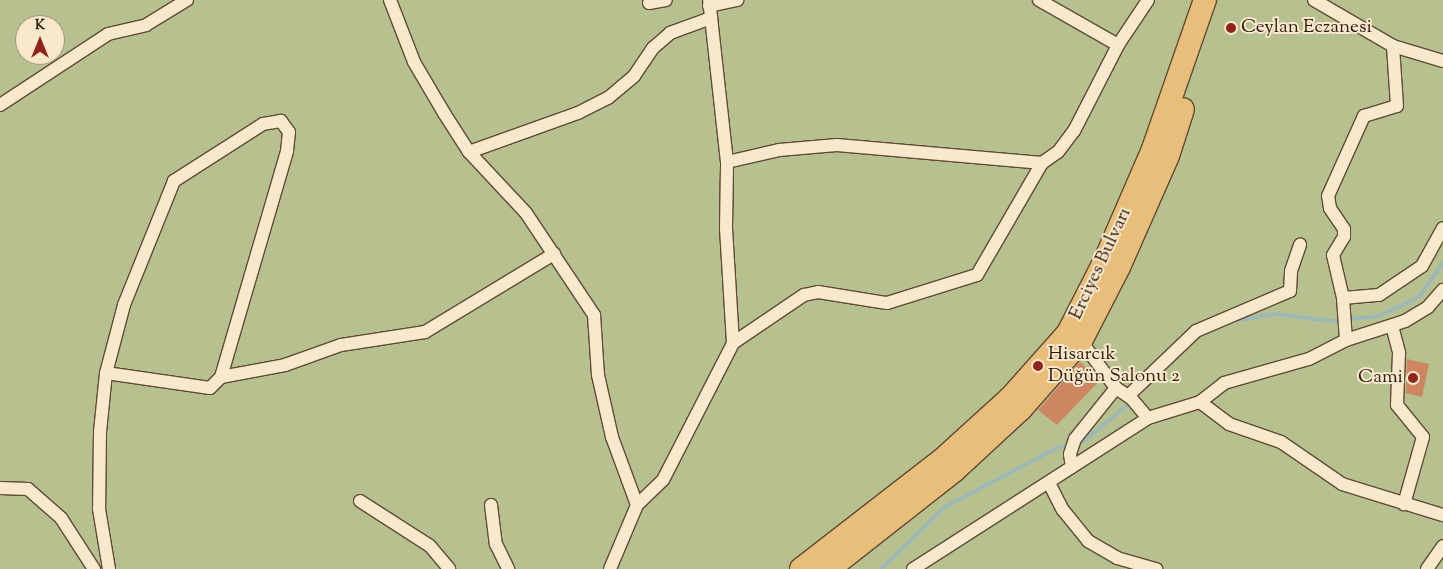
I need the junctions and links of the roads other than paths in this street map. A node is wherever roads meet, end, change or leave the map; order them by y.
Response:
1 (187, 0) edge
2 (390, 0) edge
3 (666, 0) edge
4 (737, 0) edge
5 (1039, 0) edge
6 (1148, 0) edge
7 (1205, 0) edge
8 (1218, 0) edge
9 (1314, 0) edge
10 (649, 4) dead end
11 (710, 8) edge
12 (1118, 45) junction
13 (1393, 46) junction
14 (1443, 61) edge
15 (0, 105) edge
16 (470, 152) junction
17 (727, 162) junction
18 (1042, 163) junction
19 (1443, 228) edge
20 (1300, 245) dead end
21 (554, 254) junction
22 (1443, 290) edge
23 (1343, 298) junction
24 (1392, 326) junction
25 (1345, 328) junction
26 (1081, 341) junction
27 (733, 343) junction
28 (106, 373) junction
29 (221, 377) junction
30 (1116, 388) junction
31 (1129, 397) junction
32 (1200, 402) junction
33 (1145, 414) junction
34 (1072, 467) junction
35 (1049, 483) junction
36 (0, 488) edge
37 (360, 501) dead end
38 (1404, 504) junction
39 (491, 505) dead end
40 (637, 505) junction
41 (1443, 515) edge
42 (1443, 546) edge
43 (94, 569) edge
44 (109, 569) edge
45 (449, 569) edge
46 (508, 569) edge
47 (610, 569) edge
48 (801, 569) edge
49 (830, 569) edge
50 (913, 569) edge
51 (1156, 569) edge
52 (1427, 569) edge

1 - 15 street
2 - 16 street
3 - 10 street
4 - 11 street
5 - 12 street
6 - 12 street
7 - 48 highway, Erciyes Bulvarı
8 - 26 highway, Erciyes Bulvarı
9 - 13 street
11 - 16 street
11 - 17 street
12 - 18 street
13 - 14 street
13 - 23 street
16 - 21 street
17 - 18 street
17 - 27 street
18 - 27 street
19 - 23 street
20 - 31 street
21 - 29 street
21 - 40 street
22 - 24 street
23 - 25 street
24 - 25 street
24 - 38 street
25 - 32 street
26 - 30 street
26 - 49 highway, Erciyes Bulvarı
27 - 40 street
28 - 29 street
28 - 29 street
28 - 44 street
30 - 31 street
30 - 34 street
31 - 33 street
32 - 33 street
32 - 38 street
33 - 34 street
34 - 35 street
35 - 50 street
35 - 51 street
36 - 43 street
37 - 45 street
38 - 41 street
39 - 46 street
40 - 47 street
42 - 52 street

